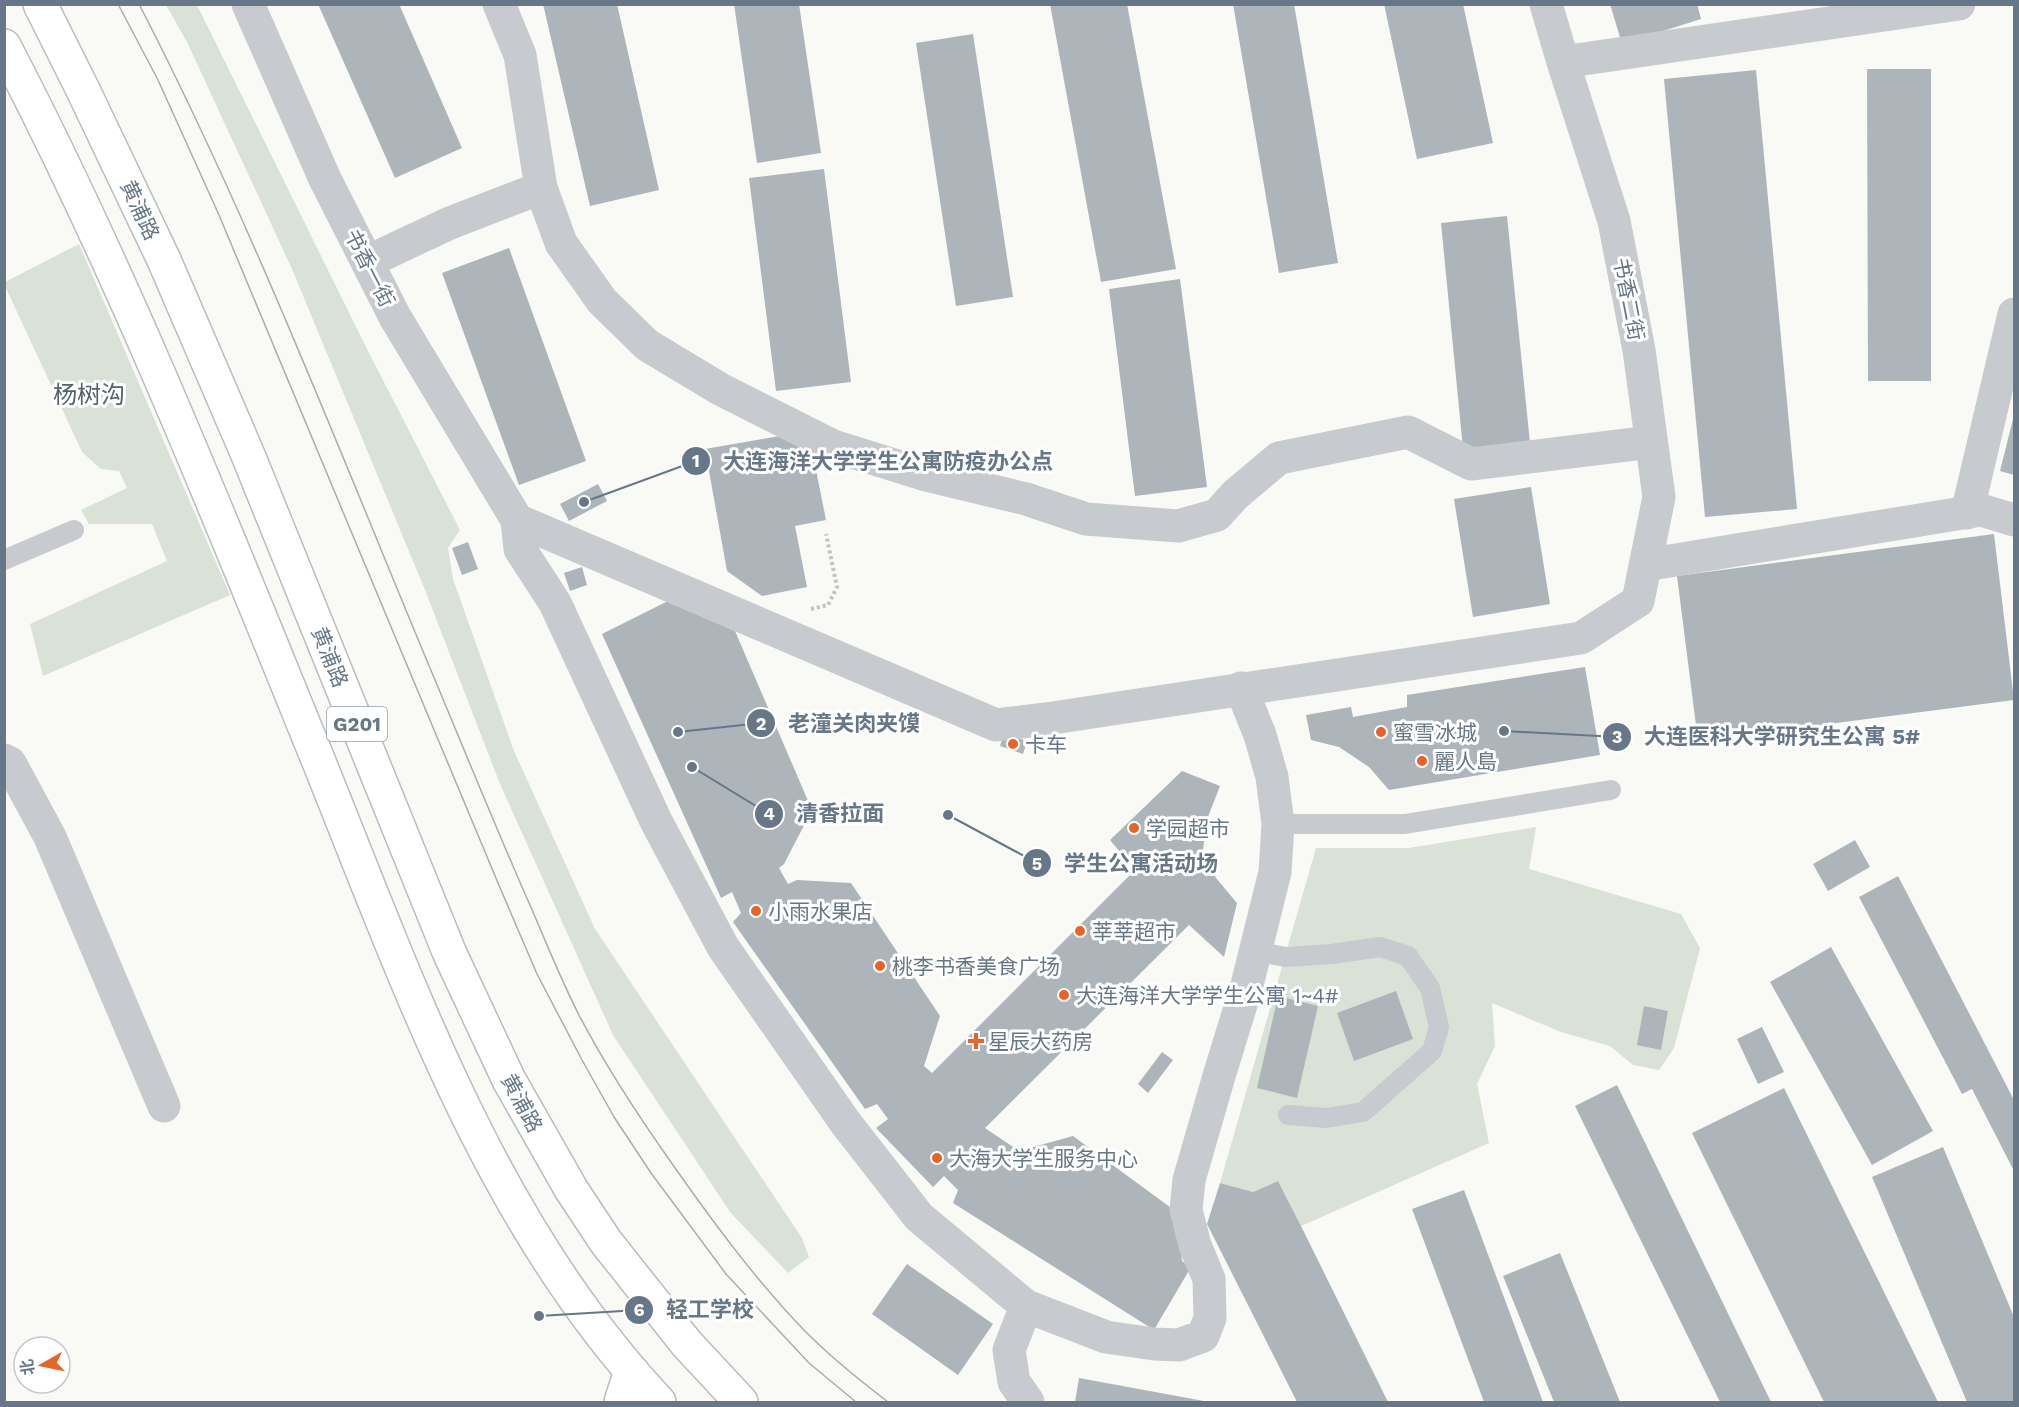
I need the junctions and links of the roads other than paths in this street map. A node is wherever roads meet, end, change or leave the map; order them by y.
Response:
1 (40, 4) edge
2 (248, 4) edge
3 (499, 4) edge
4 (1546, 4) edge
5 (1959, 4) edge
6 (4, 46) edge
7 (1563, 62) junction
8 (541, 188) junction
9 (367, 262) junction
10 (2014, 314) edge
11 (1651, 442) junction
12 (1967, 513) junction
13 (517, 520) junction
14 (2014, 520) edge
15 (74, 530) dead end
16 (4, 560) edge
17 (1645, 565) junction
18 (1241, 688) junction
19 (4, 760) edge
20 (1611, 790) dead end
21 (1278, 824) junction
22 (1255, 951) junction
23 (164, 1106) dead end
24 (1287, 1114) dead end
25 (1026, 1306) junction
26 (631, 1371) junction
27 (621, 1402) edge
28 (659, 1402) edge
29 (741, 1402) edge
30 (1028, 1402) edge

1 - 29 main road, 黄浦路 / G201
2 - 9 street, 书香一街
3 - 8 street
4 - 7 street, 书香二街
5 - 7 street
6 - 26 main road, G201
7 - 11 street, 书香二街
8 - 9 street
8 - 11 street
9 - 13 street, 书香一街
10 - 12 street
11 - 17 street, 书香二街
12 - 14 street
12 - 17 street
13 - 18 street
13 - 25 street
15 - 16 lane
17 - 18 street, 书香二街
18 - 21 street
19 - 23 street
20 - 21 lane
21 - 22 street
22 - 24 lane
22 - 25 street
25 - 30 street
26 - 27 main road
26 - 28 main road, G201

